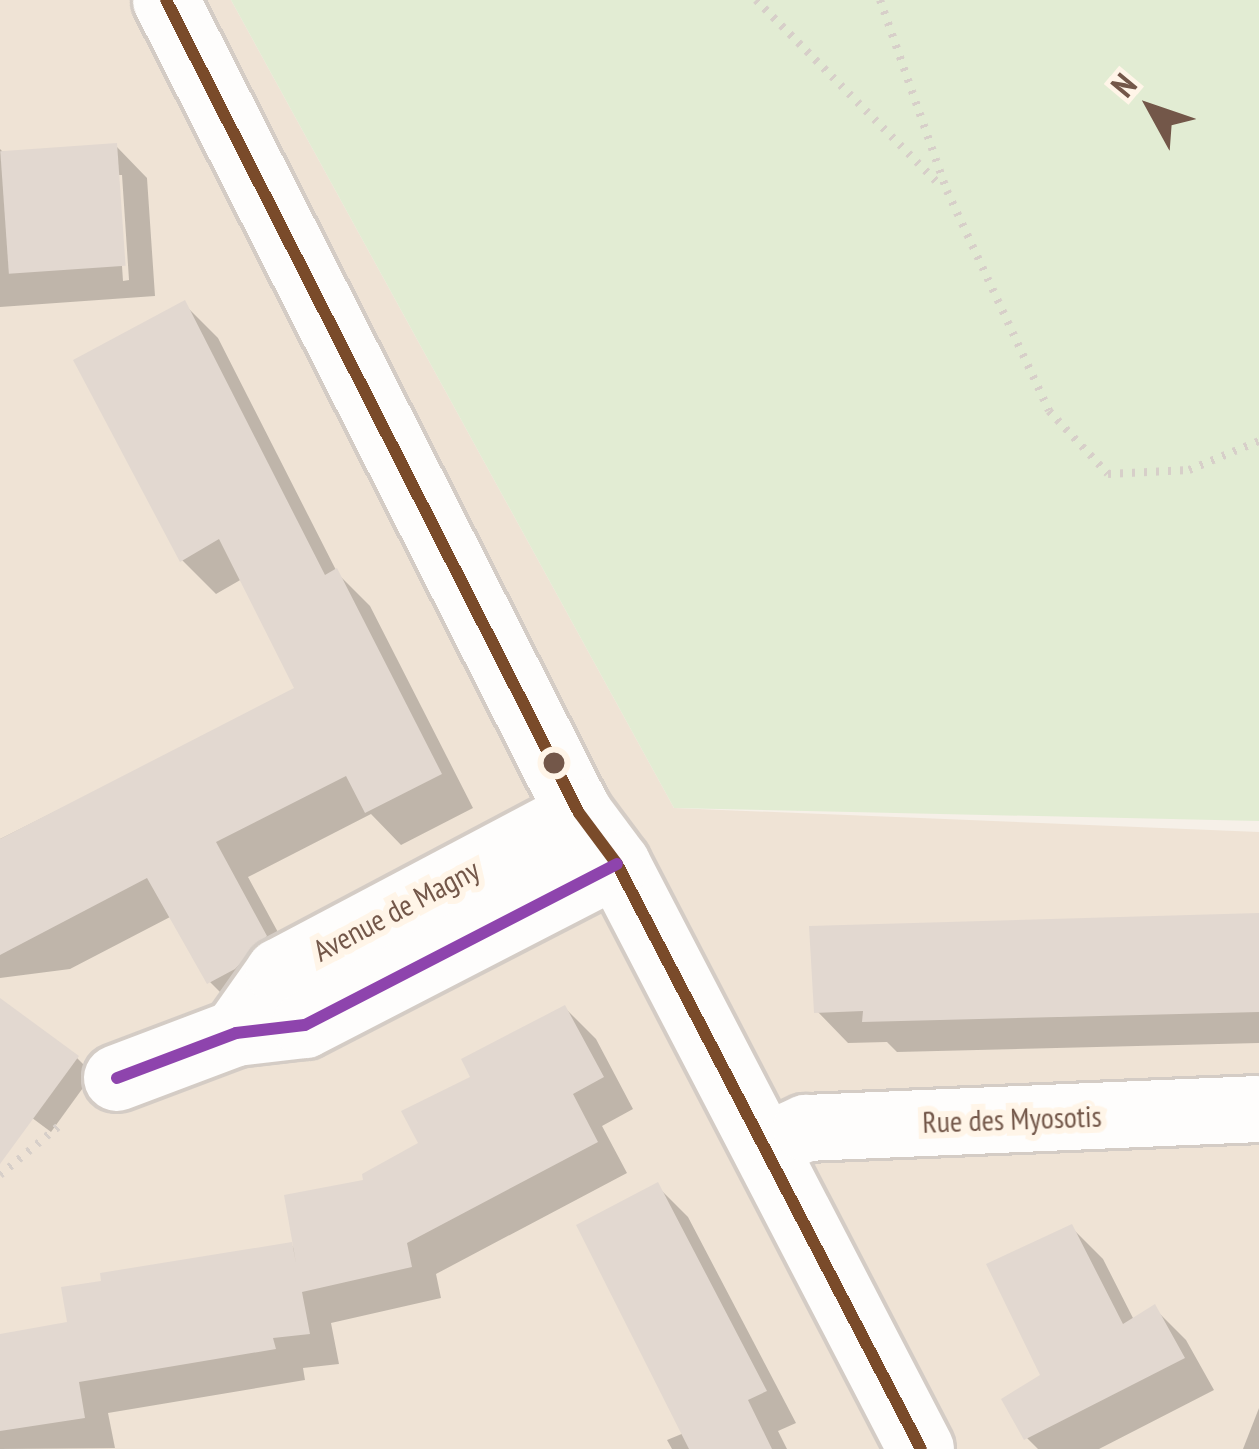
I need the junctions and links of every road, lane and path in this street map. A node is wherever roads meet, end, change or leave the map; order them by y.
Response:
1 (166, 0) edge
2 (756, 0) edge
3 (880, 0) edge
4 (946, 191) junction
5 (1259, 441) edge
6 (598, 838) junction
7 (116, 1078) dead end
8 (1259, 1109) edge
9 (768, 1145) junction
10 (922, 1449) edge

1 - 6 street
2 - 4 path
3 - 4 path
4 - 5 path
6 - 7 street, Avenue de Magny
6 - 9 street
8 - 9 street, Rue des Myosotis
9 - 10 street

